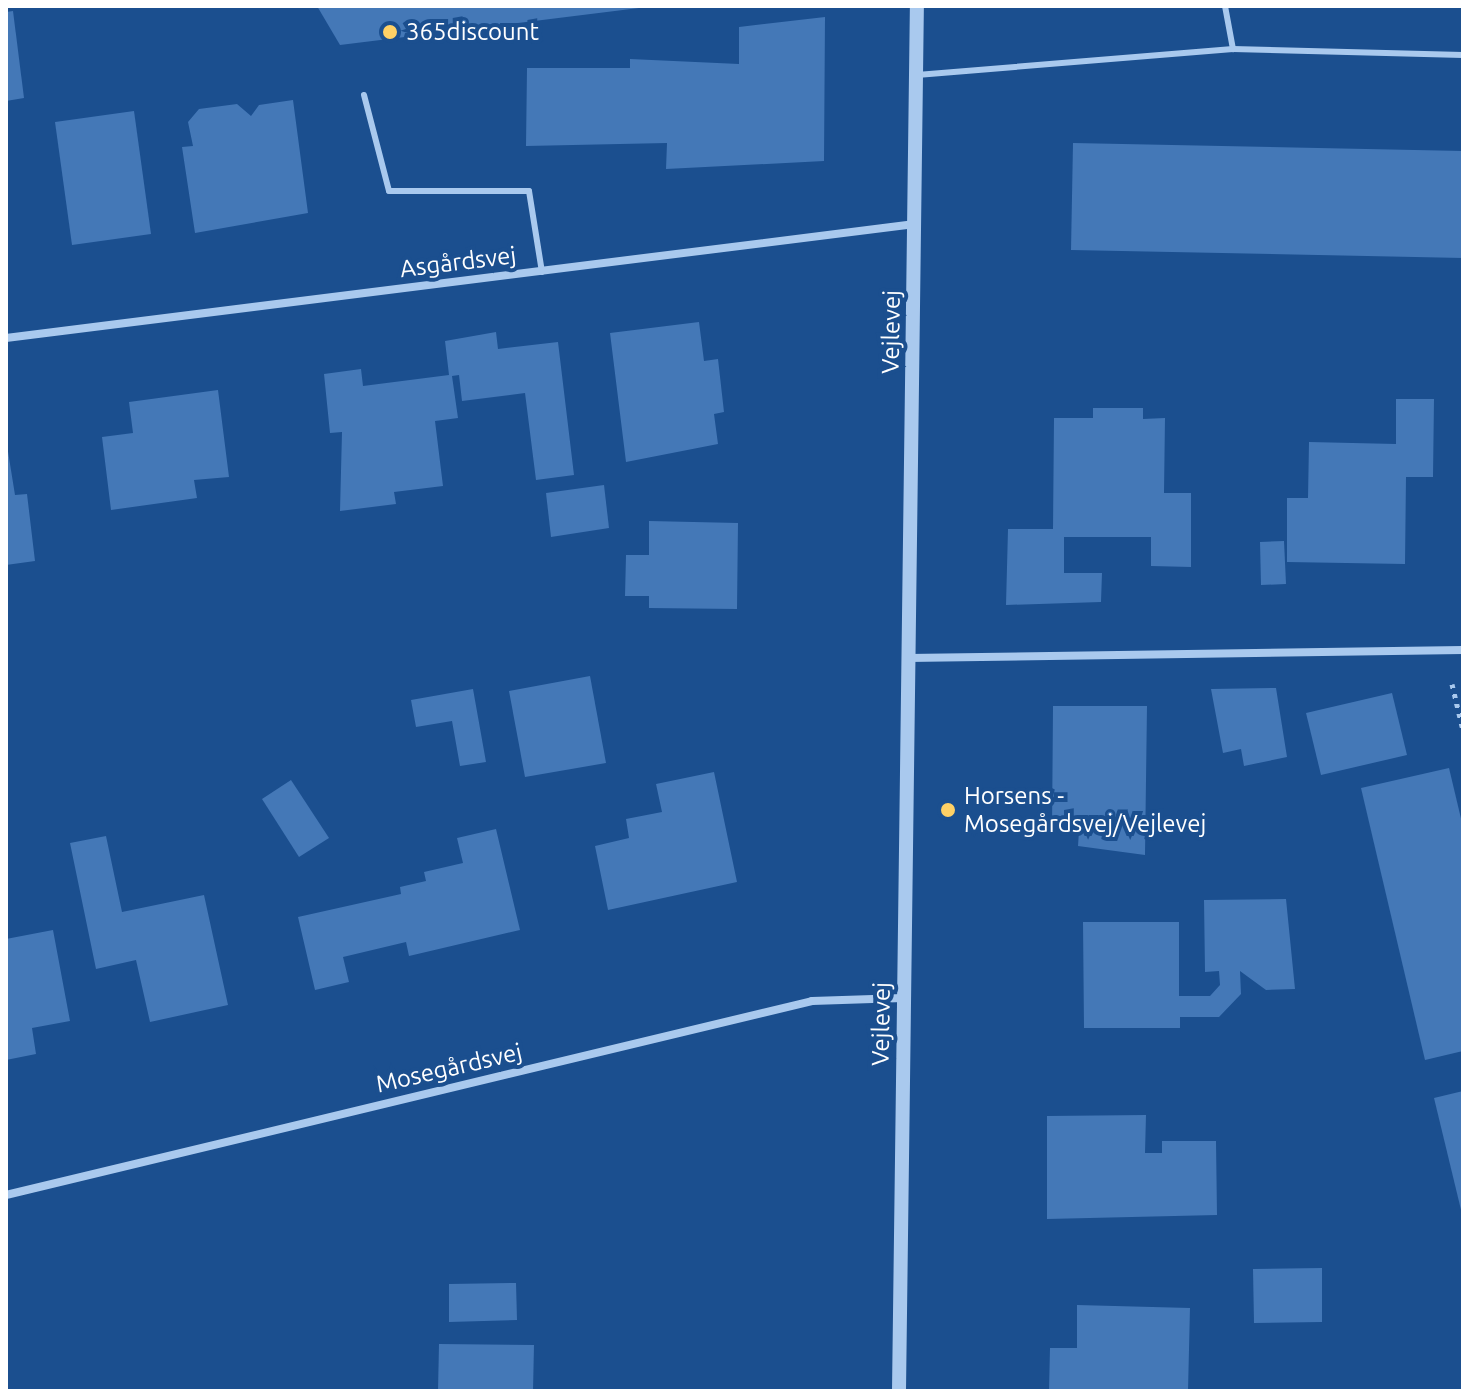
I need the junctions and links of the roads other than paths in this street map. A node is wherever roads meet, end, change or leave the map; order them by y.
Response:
1 (917, 6) edge
2 (1225, 6) edge
3 (1233, 49) junction
4 (1463, 55) edge
5 (917, 75) junction
6 (364, 95) dead end
7 (915, 224) junction
8 (542, 272) junction
9 (6, 338) edge
10 (1463, 650) edge
11 (908, 658) junction
12 (903, 998) junction
13 (6, 1195) edge
14 (899, 1391) edge

1 - 5 street, Vejlevej
2 - 3 lane
3 - 4 lane
3 - 5 lane
5 - 7 street, Vejlevej
6 - 8 lane
7 - 8 street, Asgårdsvej
7 - 11 street, Vejlevej
8 - 9 street, Asgårdsvej
10 - 11 street
11 - 12 street, Vejlevej
12 - 13 street, Mosegårdsvej
12 - 14 street, Vejlevej

